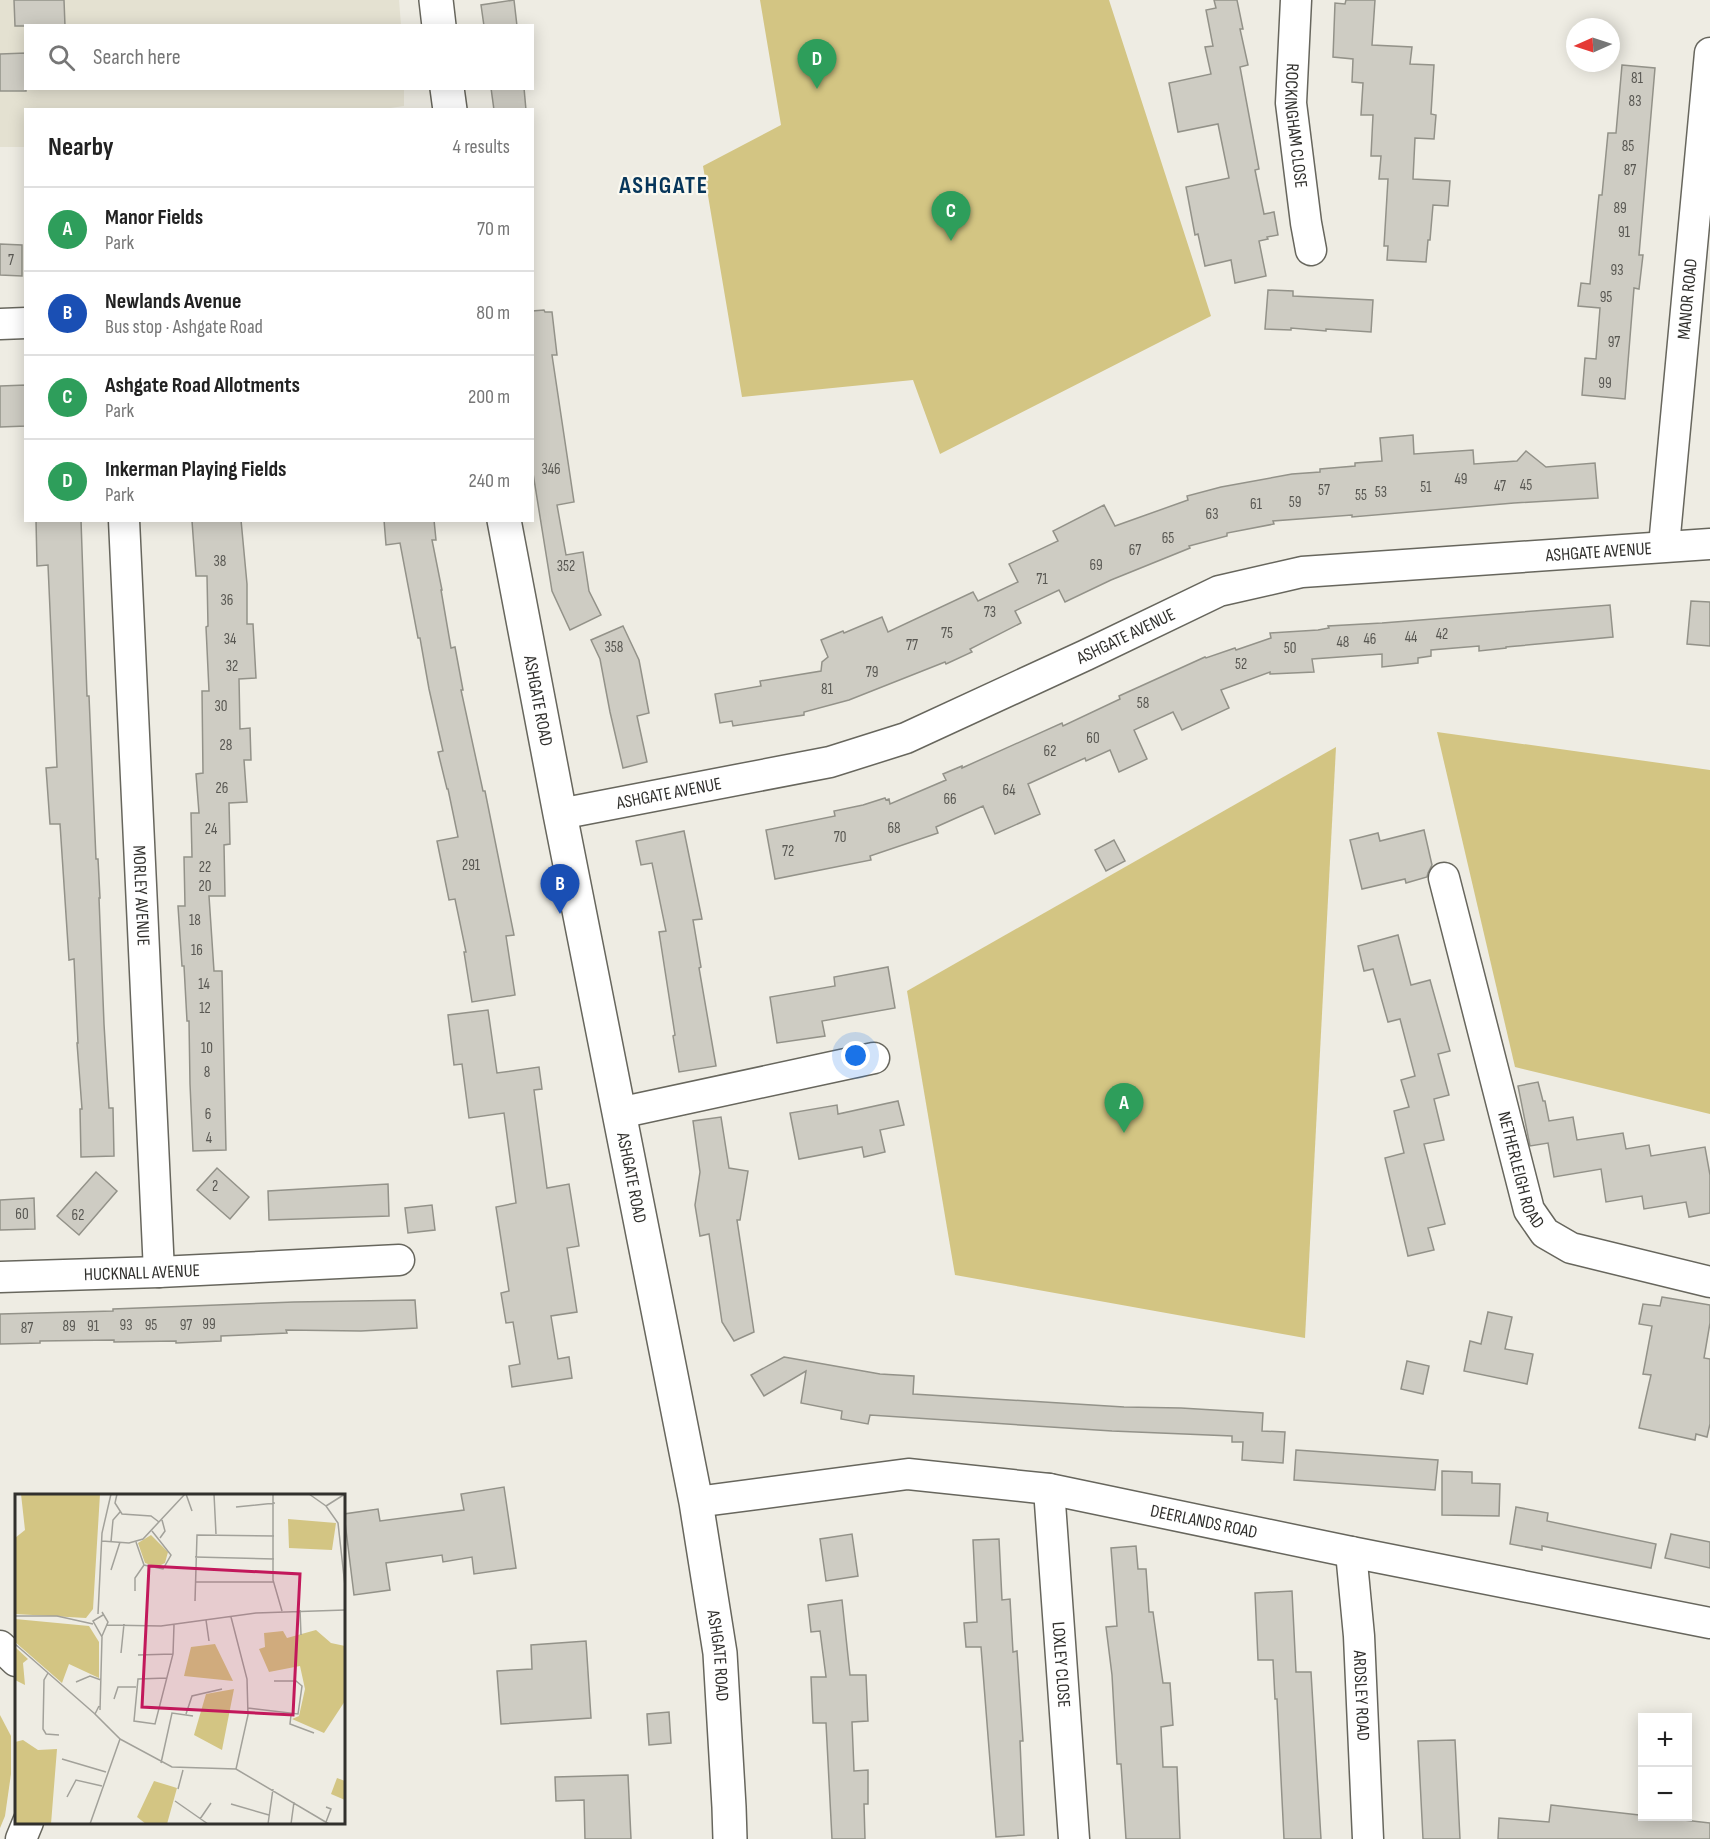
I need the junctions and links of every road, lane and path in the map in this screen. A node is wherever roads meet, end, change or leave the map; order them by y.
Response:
1 (436, 0) edge
2 (1296, 0) edge
3 (439, 24) edge
4 (1710, 53) edge
5 (447, 90) edge
6 (450, 108) edge
7 (1311, 249) dead end
8 (24, 323) edge
9 (0, 324) edge
10 (124, 522) edge
11 (504, 522) edge
12 (1710, 544) edge
13 (1664, 546) junction
14 (560, 814) junction
15 (1443, 878) dead end
16 (874, 1058) dead end
17 (619, 1113) junction
18 (399, 1260) dead end
19 (159, 1272) junction
20 (0, 1277) edge
21 (1710, 1282) edge
22 (1048, 1489) junction
23 (696, 1502) junction
24 (1351, 1552) junction
25 (1710, 1623) edge
26 (0, 1646) edge
27 (15, 1659) edge
28 (27, 1824) edge
29 (21, 1839) edge
30 (730, 1839) edge
31 (1074, 1839) edge
32 (1368, 1839) edge

1 - 3 street
2 - 7 street, ROCKINGHAM CLOSE
4 - 13 street, MANOR ROAD
5 - 6 street
8 - 9 street
10 - 19 street, MORLEY AVENUE
11 - 14 street, ASHGATE ROAD
12 - 13 street, ASHGATE AVENUE
13 - 14 street, ASHGATE AVENUE
14 - 17 street, ASHGATE ROAD
15 - 21 street, NETHERLEIGH ROAD
16 - 17 street
17 - 23 street, ASHGATE ROAD
18 - 19 street, HUCKNALL AVENUE
19 - 20 street, HUCKNALL AVENUE
22 - 23 street, DEERLANDS ROAD
22 - 24 street, DEERLANDS ROAD
22 - 31 street, LOXLEY CLOSE
23 - 30 street, ASHGATE ROAD
24 - 25 street, DEERLANDS ROAD
24 - 32 street, ARDSLEY ROAD
26 - 27 street
28 - 29 street

